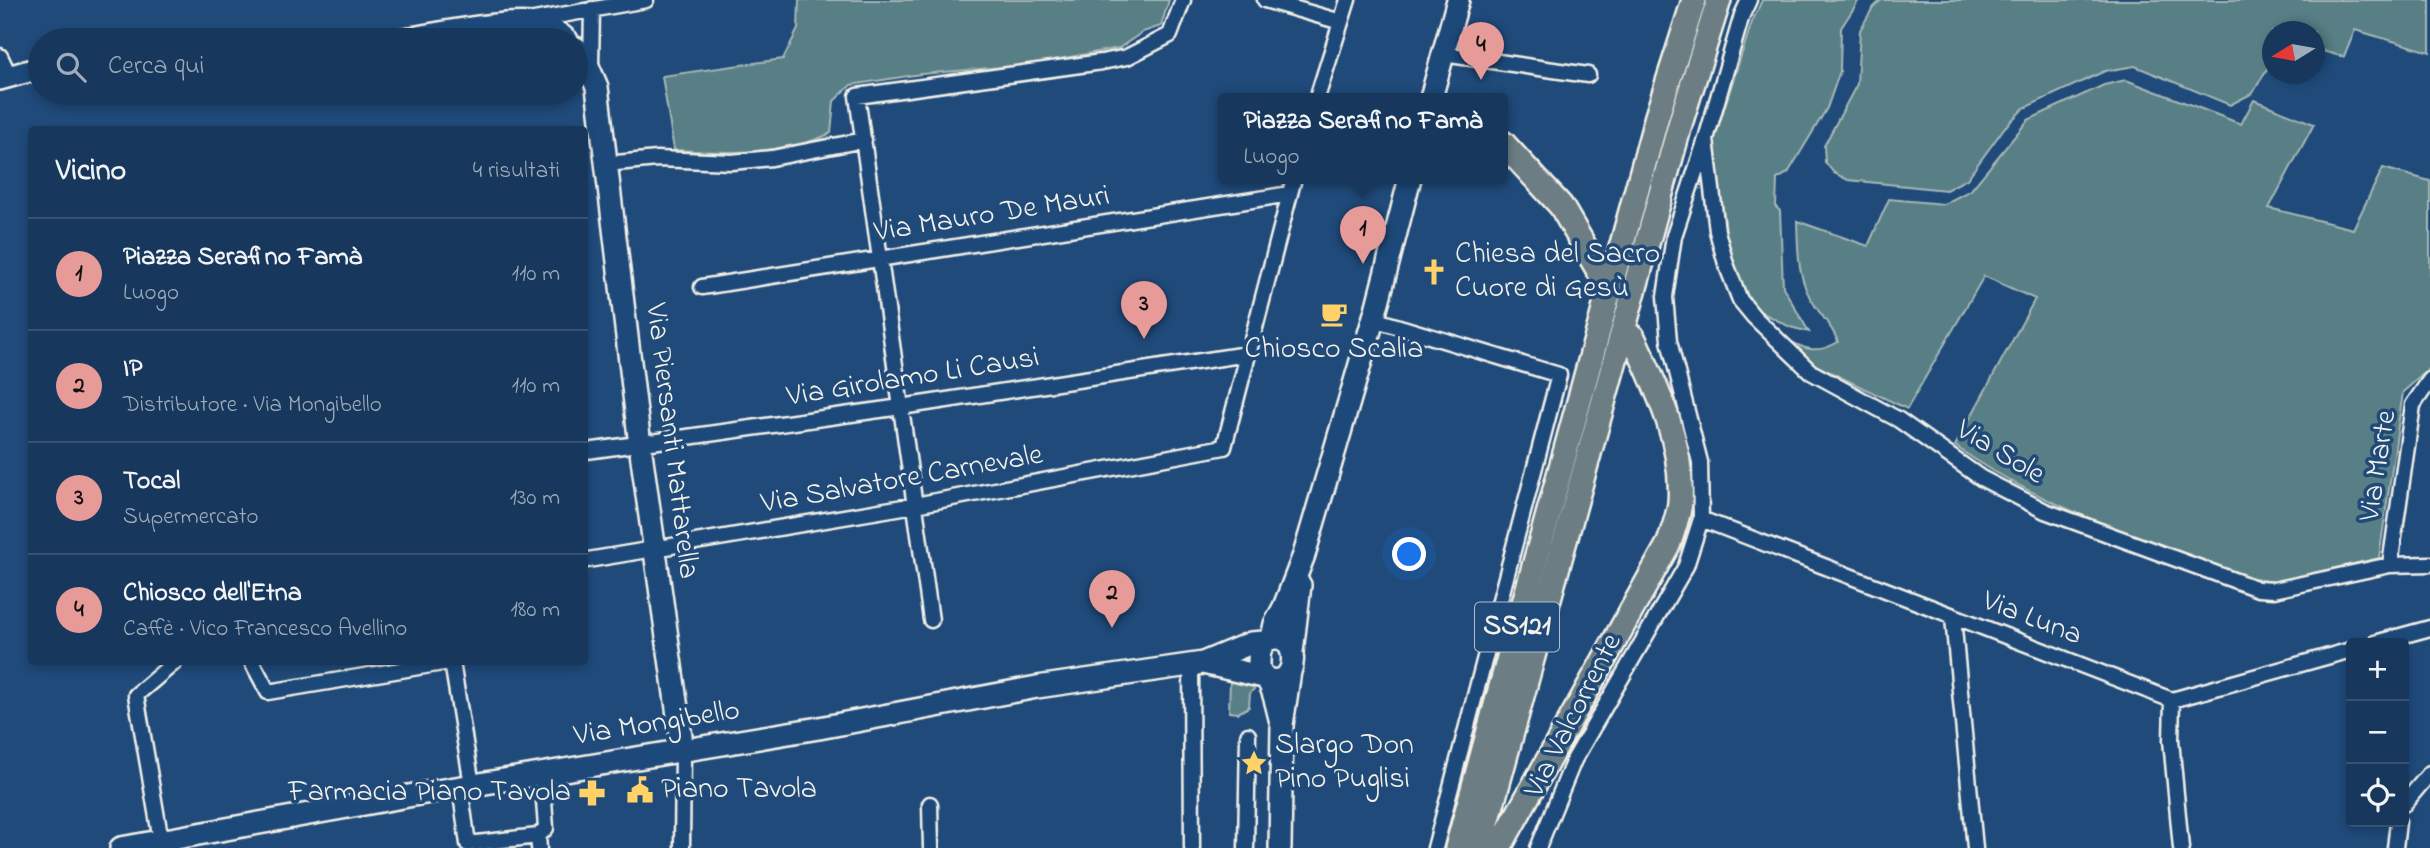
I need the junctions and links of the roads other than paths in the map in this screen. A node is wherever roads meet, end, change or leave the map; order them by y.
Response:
1 (646, 0) edge
2 (1183, 0) edge
3 (1265, 0) edge
4 (1348, 0) edge
5 (1458, 0) edge
6 (1694, 0) edge
7 (1719, 0) edge
8 (1749, 0) edge
9 (592, 9) junction
10 (1341, 22) junction
11 (519, 23) junction
12 (483, 28) edge
13 (548, 28) edge
14 (1443, 54) junction
15 (588, 64) edge
16 (28, 69) edge
17 (591, 69) junction
18 (3, 70) edge
19 (1588, 75) dead end
20 (1319, 93) edge
21 (1433, 93) edge
22 (1706, 139) junction
23 (864, 140) junction
24 (1508, 148) edge
25 (606, 164) junction
26 (1292, 184) edge
27 (1408, 184) edge
28 (1290, 194) junction
29 (880, 259) junction
30 (1600, 273) dead end
31 (702, 286) dead end
32 (1373, 319) junction
33 (1633, 337) dead end
34 (1247, 354) junction
35 (2430, 380) edge
36 (901, 407) junction
37 (640, 445) junction
38 (588, 451) edge
39 (915, 505) junction
40 (1701, 519) junction
41 (654, 551) junction
42 (1304, 555) junction
43 (588, 561) dead end
44 (2430, 564) edge
45 (2390, 565) junction
46 (1953, 618) junction
47 (931, 620) dead end
48 (2430, 628) edge
49 (2393, 638) edge
50 (1268, 640) junction
51 (2346, 651) edge
52 (1292, 661) junction
53 (1197, 664) junction
54 (171, 665) edge
55 (254, 665) edge
56 (433, 665) edge
57 (451, 665) edge
58 (1266, 678) junction
59 (2172, 700) junction
60 (1282, 725) junction
61 (1248, 735) dead end
62 (683, 751) junction
63 (542, 773) junction
64 (2430, 773) edge
65 (466, 786) junction
66 (2409, 798) edge
67 (930, 804) dead end
68 (2397, 827) edge
69 (161, 841) junction
70 (538, 842) edge
71 (121, 848) edge
72 (682, 848) edge
73 (931, 848) edge
74 (1192, 848) edge
75 (1246, 848) edge
76 (1280, 848) edge
77 (1435, 848) edge
78 (1457, 848) edge
79 (1480, 848) edge
80 (1499, 848) edge
81 (1538, 848) edge
82 (1975, 848) edge
83 (2181, 848) edge
84 (2395, 848) edge

1 - 9 street
2 - 23 street
3 - 10 street
4 - 10 street
5 - 14 street
6 - 78 main road, SS121
7 - 79 main road, SS121
8 - 22 street, Via Valcorrente
9 - 11 street
9 - 17 street
10 - 20 street
11 - 12 street
11 - 13 street
14 - 19 street
14 - 21 street
15 - 17 street, Via Piersanti Mattarella
16 - 18 street
17 - 25 street, Via Piersanti Mattarella
22 - 40 street, Via Valcorrente
22 - 45 street, Via Sole
23 - 25 street
23 - 29 street
24 - 30 main road
25 - 37 street, Via Piersanti Mattarella
26 - 28 street
27 - 32 street
28 - 29 street, Via Mauro De Mauri
28 - 34 street
29 - 31 street, Via Mauro De Mauri
29 - 36 street
32 - 42 street
32 - 77 street
33 - 80 main road
34 - 36 street, Via Girolamo Li Causi
34 - 39 street, Via Salvatore Carnevale
35 - 45 street, Via Marte
36 - 37 street, Via Girolamo Li Causi
36 - 39 street
37 - 38 street, Via Girolamo Li Causi
37 - 41 street, Via Piersanti Mattarella
39 - 41 street, Via Salvatore Carnevale
39 - 47 street
40 - 46 street, Via Luna
40 - 81 street, Via Valcorrente
41 - 43 street, Via Salvatore Carnevale
41 - 62 street, Via Piersanti Mattarella
42 - 50 street
42 - 52 street
44 - 45 street, Via Sole
46 - 59 street, Via Luna
46 - 82 street
48 - 49 street
50 - 52 street
50 - 53 street
50 - 58 street
51 - 59 street
52 - 58 street
52 - 60 street
53 - 58 street
53 - 62 street, Via Mongibello
53 - 74 street
54 - 69 street
55 - 56 street
57 - 65 street
58 - 60 street
59 - 83 street
60 - 76 street
61 - 75 street
62 - 63 street, Via Mongibello
62 - 72 street, Via Piersanti Mattarella
63 - 65 street, Via Mongibello
63 - 70 street
64 - 66 street
65 - 69 street, Via Mongibello
65 - 70 street
67 - 73 street
68 - 84 street
69 - 71 street, Via Mongibello

